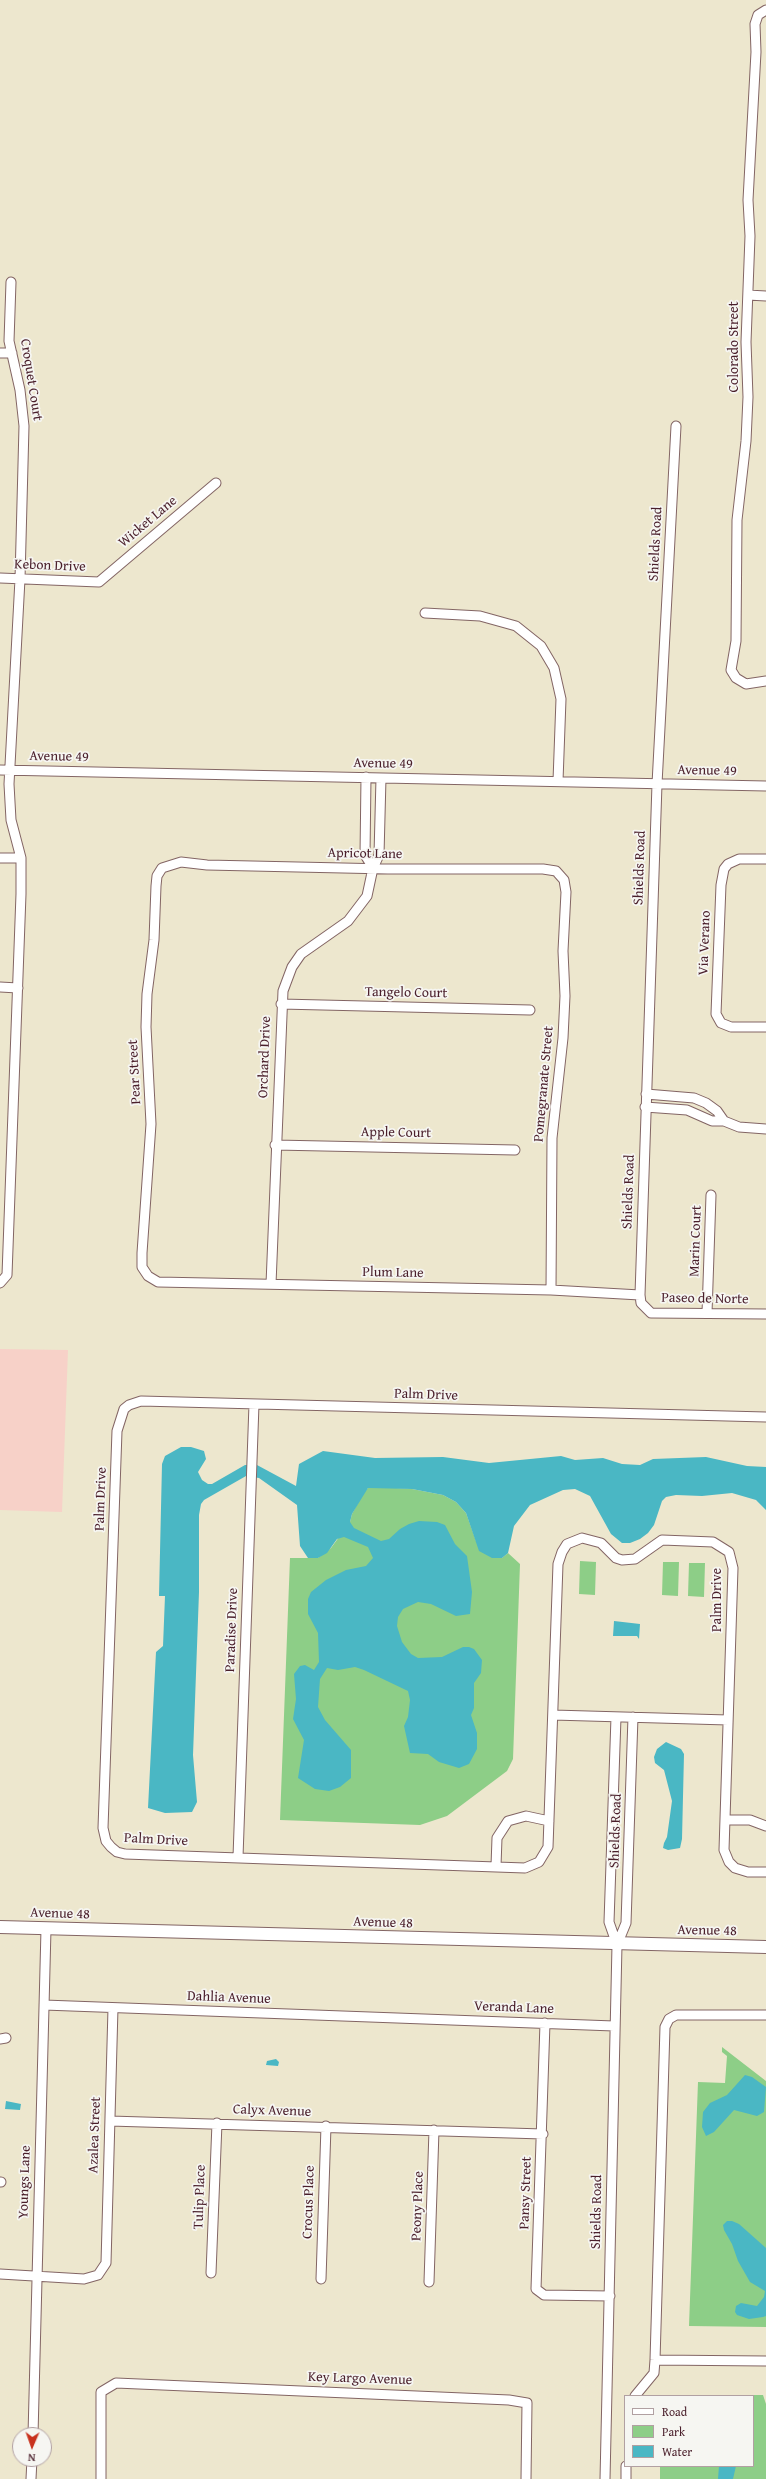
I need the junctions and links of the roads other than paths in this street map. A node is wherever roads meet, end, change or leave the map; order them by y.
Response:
1 (762, 12) edge
2 (11, 282) dead end
3 (748, 295) junction
4 (766, 296) edge
5 (12, 353) junction
6 (0, 354) edge
7 (676, 426) dead end
8 (216, 483) dead end
9 (0, 578) edge
10 (20, 578) junction
11 (99, 582) joint
12 (425, 614) dead end
13 (766, 681) edge
14 (0, 770) edge
15 (10, 770) junction
16 (366, 778) junction
17 (380, 778) junction
18 (558, 781) junction
19 (657, 784) junction
20 (766, 786) edge
21 (0, 858) edge
22 (21, 858) junction
23 (766, 859) edge
24 (162, 868) joint
25 (373, 868) junction
26 (564, 880) joint
27 (0, 987) edge
28 (18, 988) junction
29 (281, 1004) junction
30 (530, 1010) dead end
31 (766, 1027) edge
32 (646, 1094) junction
33 (646, 1107) junction
34 (724, 1121) junction
35 (766, 1129) edge
36 (275, 1145) junction
37 (515, 1150) dead end
38 (711, 1195) dead end
39 (148, 1276) joint
40 (0, 1283) edge
41 (271, 1284) junction
42 (550, 1290) junction
43 (640, 1295) junction
44 (645, 1309) joint
45 (707, 1313) junction
46 (766, 1314) edge
47 (254, 1404) junction
48 (766, 1418) edge
49 (553, 1715) junction
50 (616, 1716) junction
51 (633, 1717) junction
52 (728, 1720) junction
53 (725, 1820) junction
54 (549, 1821) junction
55 (766, 1826) edge
56 (238, 1858) junction
57 (496, 1866) junction
58 (766, 1872) edge
59 (0, 1927) edge
60 (46, 1929) junction
61 (617, 1944) junction
62 (766, 1947) edge
63 (44, 2006) junction
64 (113, 2008) junction
65 (766, 2015) edge
66 (413, 2018) joint
67 (545, 2023) junction
68 (614, 2026) junction
69 (110, 2121) junction
70 (216, 2123) junction
71 (326, 2126) junction
72 (434, 2130) junction
73 (543, 2134) junction
74 (211, 2273) dead end
75 (0, 2274) edge
76 (37, 2274) junction
77 (321, 2279) dead end
78 (429, 2282) dead end
79 (610, 2296) junction
80 (655, 2360) junction
81 (766, 2361) edge
82 (635, 2395) edge
83 (32, 2427) edge
84 (32, 2467) edge
85 (626, 2467) edge
86 (31, 2479) edge
87 (101, 2479) edge
88 (526, 2479) edge
89 (605, 2479) edge
90 (626, 2479) edge

1 - 3 street, Colorado Street
2 - 5 street, Croquet Court
3 - 4 street
3 - 13 street, Colorado Street
5 - 6 street
5 - 10 street, Croquet Court
7 - 19 street, Shields Road
8 - 11 street, Wicket Lane
9 - 10 street, Kebon Drive
10 - 11 street, Kebon Drive
10 - 15 street, Croquet Court
12 - 18 street
14 - 15 street, Avenue 49
15 - 16 street, Avenue 49
15 - 22 street, Croquet Court
16 - 17 street, Avenue 49
16 - 25 street
17 - 18 street, Avenue 49
17 - 25 street, Orchard Drive
18 - 19 street, Avenue 49
19 - 20 street, Avenue 49
19 - 32 street, Shields Road
21 - 22 street
22 - 28 street, Croquet Court
23 - 31 street, Via Verano
24 - 25 street, Apricot Lane
24 - 39 street, Pear Street
25 - 26 street, Apricot Lane
25 - 29 street, Orchard Drive
26 - 42 street, Pomegranate Street
27 - 28 street
28 - 40 street, Croquet Court
29 - 30 street, Tangelo Court
29 - 36 street, Orchard Drive
32 - 33 street, Shields Road
32 - 34 street
33 - 34 street
33 - 43 street, Shields Road
34 - 35 street
36 - 37 street, Apple Court
36 - 41 street, Orchard Drive
38 - 45 street, Marin Court
39 - 41 street, Plum Lane
41 - 42 street, Plum Lane
42 - 43 street, Plum Lane
43 - 44 street, Shields Road
44 - 45 street, Paseo de Norte
45 - 46 street, Paseo de Norte
47 - 48 street, Palm Drive
47 - 56 street, Paradise Drive
47 - 56 street, Palm Drive
49 - 50 street
49 - 52 street, Palm Drive
49 - 54 street, Palm Drive
50 - 51 street
50 - 61 street, Shields Road
51 - 52 street
51 - 61 street, Shields Road
52 - 53 street, Palm Drive
53 - 55 street
53 - 58 street, Palm Drive
54 - 57 street, Palm Drive
54 - 57 street
56 - 57 street, Palm Drive
59 - 60 main road, Avenue 48
60 - 61 main road, Avenue 48
60 - 63 street, Youngs Lane
61 - 62 main road, Avenue 48
61 - 68 street, Shields Road
63 - 64 street, Dahlia Avenue
63 - 76 street, Youngs Lane
64 - 66 street, Dahlia Avenue
64 - 69 street, Azalea Street
65 - 80 street
66 - 67 street, Veranda Lane
67 - 68 street, Veranda Lane
67 - 73 street, Pansy Street
68 - 79 street, Shields Road
69 - 70 street, Calyx Avenue
69 - 76 street, Azalea Street
70 - 71 street, Calyx Avenue
70 - 74 street, Tulip Place
71 - 72 street, Calyx Avenue
71 - 77 street, Crocus Place
72 - 73 street, Calyx Avenue
72 - 78 street, Peony Place
73 - 79 street, Pansy Street
75 - 76 street
76 - 83 street, Youngs Lane
79 - 89 street, Shields Road
80 - 81 street
80 - 82 street
84 - 86 street
85 - 90 street
87 - 88 street, Key Largo Avenue

